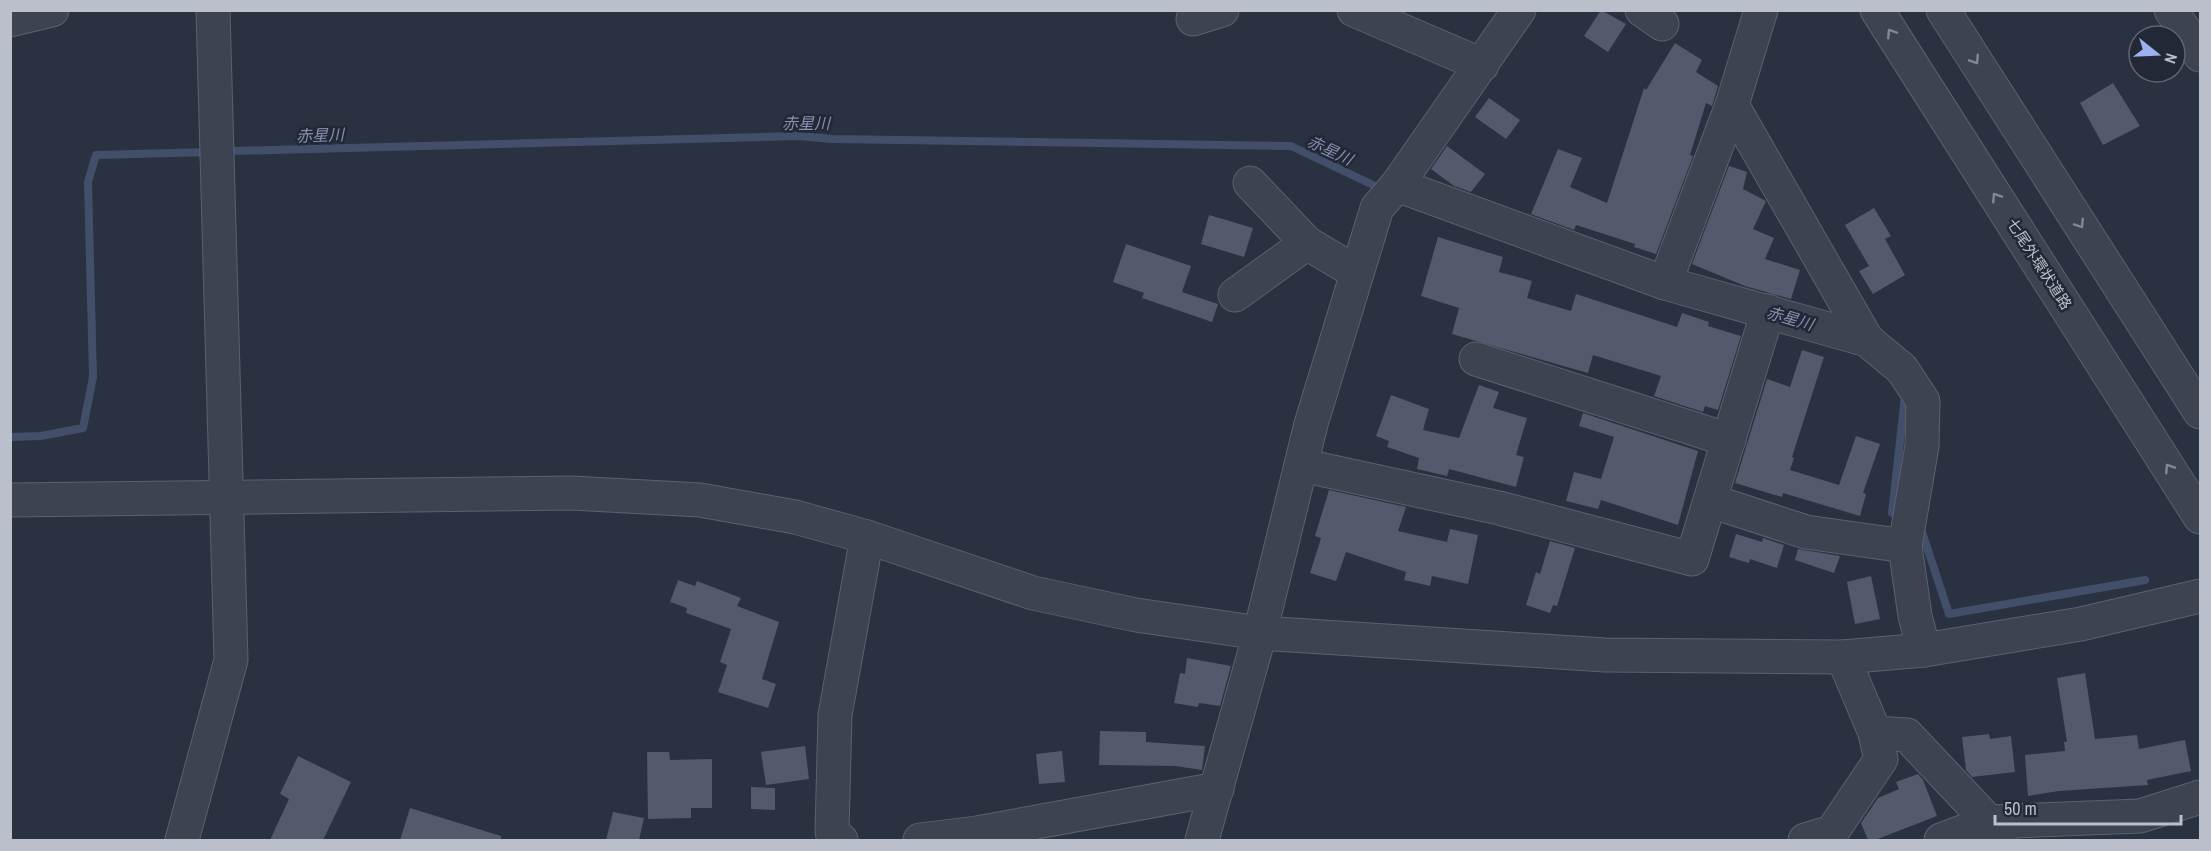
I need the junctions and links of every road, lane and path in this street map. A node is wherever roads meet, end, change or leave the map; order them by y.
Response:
1 (52, 10) edge
2 (213, 10) edge
3 (1354, 10) edge
4 (1519, 10) edge
5 (1761, 10) edge
6 (1877, 10) edge
7 (1943, 10) edge
8 (2171, 10) edge
9 (10, 20) edge
10 (2200, 55) edge
11 (1482, 65) junction
12 (1732, 105) junction
13 (1250, 183) dead end
14 (1397, 185) junction
15 (1307, 243) junction
16 (1357, 273) junction
17 (1665, 283) junction
18 (1235, 295) dead end
19 (1768, 310) junction
20 (1866, 340) junction
21 (1476, 359) dead end
22 (2200, 412) edge
23 (1729, 440) junction
24 (1301, 465) junction
25 (226, 496) junction
26 (10, 500) edge
27 (1711, 501) junction
28 (2200, 517) edge
29 (867, 537) junction
30 (1905, 546) junction
31 (2200, 596) edge
32 (1260, 633) junction
33 (1924, 651) junction
34 (1843, 657) junction
35 (1875, 733) junction
36 (1217, 789) junction
37 (2200, 796) edge
38 (1996, 831) edge
39 (1829, 838) edge
40 (182, 840) edge
41 (841, 840) edge
42 (920, 840) edge
43 (1202, 840) edge
44 (1942, 840) edge

1 - 9 street
2 - 25 street
3 - 11 street
4 - 11 street
5 - 12 street
28 -> 6 street, 七尾外環状道路
7 -> 22 street
8 - 10 street
11 - 14 street
12 - 17 street
12 - 20 street
13 - 15 street
14 - 16 street
14 - 17 street
15 - 16 street
15 - 18 street
16 - 24 street
17 - 19 street
19 - 20 street
19 - 23 street
20 - 30 street
21 - 23 street
23 - 27 street
24 - 27 street
24 - 32 street
25 - 26 street
25 - 29 street
25 - 40 street
27 - 30 street
29 - 32 street
29 - 41 street
30 - 33 street
31 - 33 street
32 - 34 street
32 - 36 street
33 - 34 street
34 - 35 street
35 - 38 street
35 - 39 street
36 - 42 street
36 - 43 street
37 - 38 street
38 - 44 street

